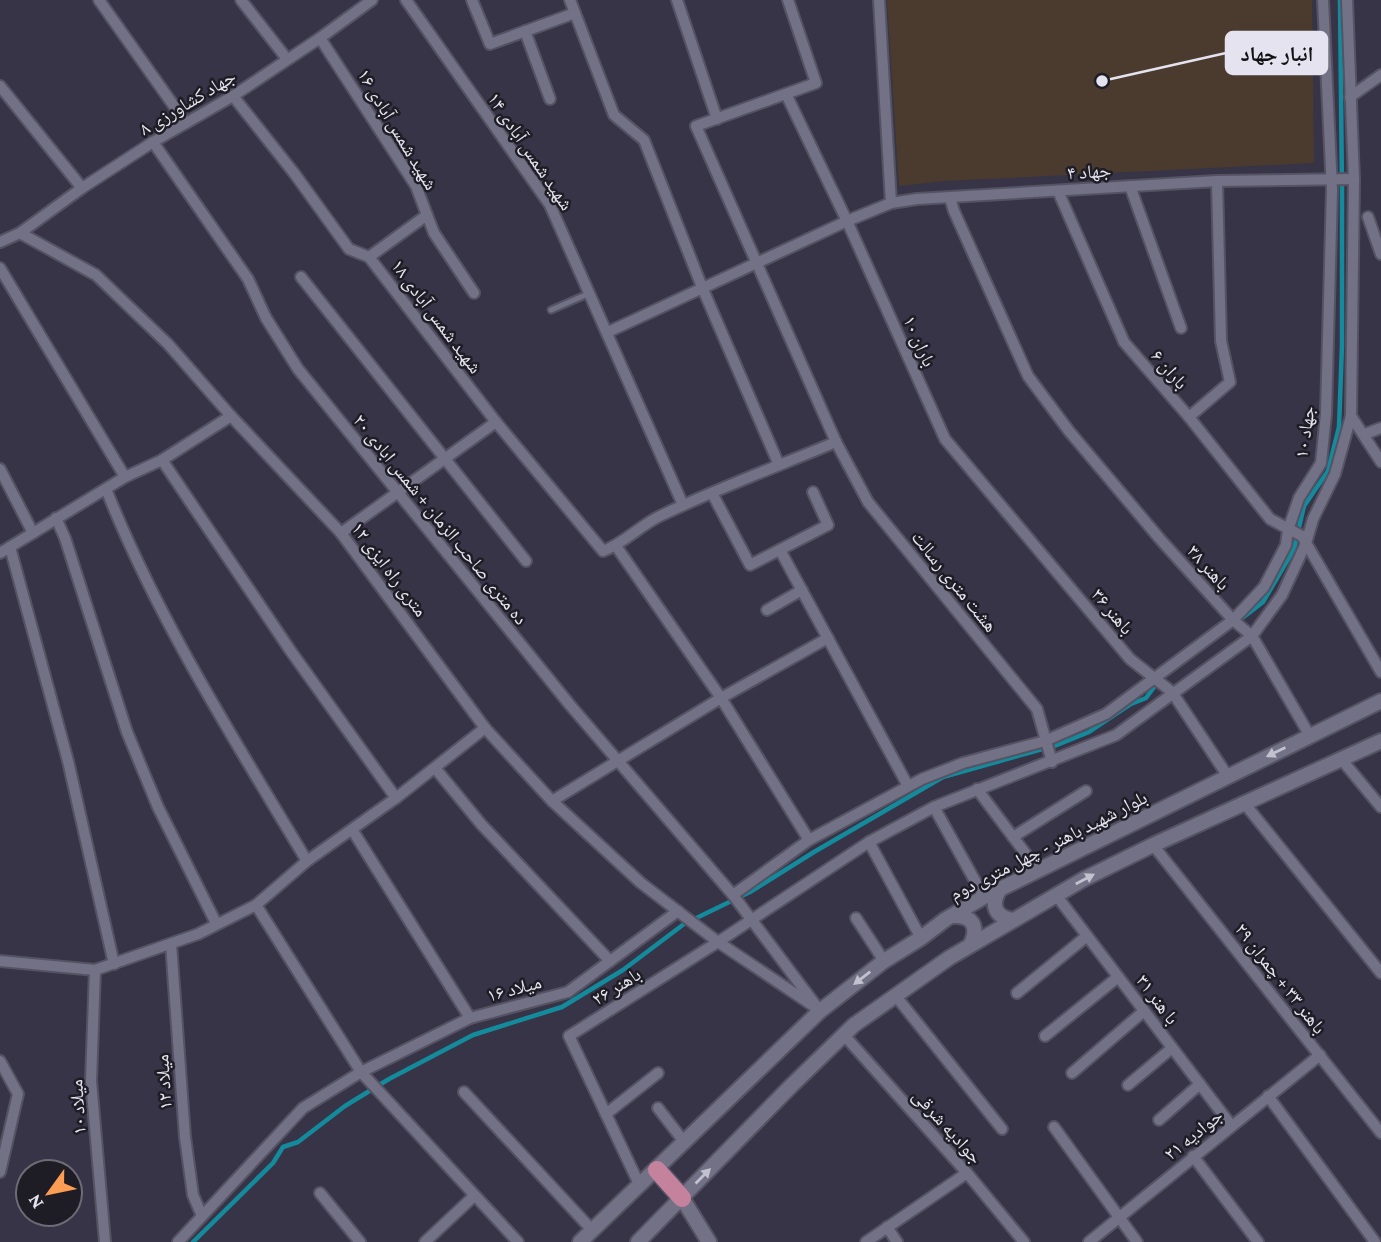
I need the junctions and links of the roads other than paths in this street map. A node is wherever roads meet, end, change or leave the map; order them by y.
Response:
1 (99, 0) edge
2 (241, 0) edge
3 (372, 0) edge
4 (406, 0) edge
5 (472, 0) edge
6 (570, 0) edge
7 (677, 0) edge
8 (788, 0) edge
9 (880, 0) edge
10 (1323, 0) edge
11 (1348, 0) edge
12 (575, 13) junction
13 (525, 31) junction
14 (320, 38) junction
15 (287, 59) junction
16 (1381, 75) edge
17 (0, 86) edge
18 (786, 94) junction
19 (233, 96) junction
20 (1350, 97) junction
21 (550, 99) dead end
22 (717, 119) junction
23 (186, 123) junction
24 (153, 142) junction
25 (1342, 179) junction
26 (1217, 181) junction
27 (1130, 186) junction
28 (82, 188) junction
29 (1058, 191) junction
30 (950, 198) junction
31 (891, 203) junction
32 (1381, 213) edge
33 (1353, 214) junction
34 (427, 215) junction
35 (1368, 217) junction
36 (847, 221) junction
37 (20, 233) junction
38 (0, 242) edge
39 (1381, 254) edge
40 (369, 257) junction
41 (756, 262) junction
42 (0, 268) edge
43 (301, 277) dead end
44 (702, 287) junction
45 (474, 293) dead end
46 (590, 293) junction
47 (551, 310) dead end
48 (1181, 328) dead end
49 (608, 332) junction
50 (231, 416) junction
51 (1351, 416) junction
52 (1189, 417) junction
53 (496, 422) junction
54 (1381, 428) edge
55 (1365, 434) junction
56 (836, 442) junction
57 (445, 457) junction
58 (162, 460) junction
59 (1381, 462) edge
60 (779, 465) junction
61 (0, 469) edge
62 (970, 470) joint
63 (125, 477) junction
64 (106, 489) junction
65 (396, 492) junction
66 (813, 492) dead end
67 (712, 493) junction
68 (682, 505) junction
69 (56, 518) junction
70 (33, 533) junction
71 (341, 533) junction
72 (1297, 535) junction
73 (616, 546) junction
74 (5, 550) edge
75 (780, 550) junction
76 (526, 561) dead end
77 (802, 590) junction
78 (767, 610) dead end
79 (1233, 620) junction
80 (1252, 636) junction
81 (828, 638) junction
82 (1381, 672) edge
83 (1154, 679) junction
84 (1172, 692) junction
85 (721, 698) junction
86 (1381, 701) edge
87 (485, 728) junction
88 (1310, 736) junction
89 (1045, 741) junction
90 (1381, 741) edge
91 (617, 760) junction
92 (1342, 760) junction
93 (1052, 762) junction
94 (435, 768) junction
95 (1227, 775) junction
96 (908, 786) junction
97 (977, 789) junction
98 (1086, 791) dead end
99 (396, 798) junction
100 (552, 801) junction
101 (1245, 804) junction
102 (934, 807) junction
103 (1381, 807) edge
104 (353, 831) junction
105 (1013, 837) junction
106 (810, 840) junction
107 (869, 842) junction
108 (1153, 845) junction
109 (307, 861) junction
110 (1038, 870) junction
111 (1000, 890) junction
112 (733, 895) junction
113 (1056, 895) junction
114 (984, 897) junction
115 (257, 905) junction
116 (681, 913) junction
117 (953, 916) junction
118 (856, 918) dead end
119 (753, 920) junction
120 (1013, 920) junction
121 (216, 923) junction
122 (1087, 936) junction
123 (921, 938) junction
124 (718, 942) junction
125 (171, 943) junction
126 (971, 944) junction
127 (0, 961) edge
128 (610, 961) junction
129 (884, 961) junction
130 (114, 964) junction
131 (94, 970) junction
132 (1381, 973) edge
133 (1118, 977) junction
134 (1017, 993) dead end
135 (895, 995) junction
136 (821, 1011) junction
137 (1144, 1011) junction
138 (470, 1018) junction
139 (844, 1035) junction
140 (1045, 1036) dead end
141 (1172, 1048) junction
142 (1320, 1055) junction
143 (0, 1061) edge
144 (361, 1072) junction
145 (658, 1073) dead end
146 (1072, 1073) dead end
147 (1200, 1084) junction
148 (1128, 1085) dead end
149 (464, 1092) dead end
150 (1268, 1096) junction
151 (659, 1108) dead end
152 (606, 1114) junction
153 (1159, 1121) dead end
154 (1231, 1125) junction
155 (1054, 1127) dead end
156 (1002, 1129) dead end
157 (1381, 1133) edge
158 (685, 1143) junction
159 (1193, 1156) junction
160 (657, 1170) junction
161 (0, 1172) edge
162 (967, 1173) junction
163 (640, 1186) junction
164 (320, 1194) dead end
165 (474, 1196) junction
166 (682, 1198) junction
167 (202, 1216) junction
168 (1118, 1217) junction
169 (887, 1227) junction
170 (592, 1230) junction
171 (1371, 1240) edge
172 (105, 1242) edge
173 (177, 1242) edge
174 (360, 1242) edge
175 (425, 1242) edge
176 (518, 1242) edge
177 (580, 1242) edge
178 (638, 1242) edge
179 (709, 1242) edge
180 (866, 1242) edge
181 (897, 1242) edge
182 (1024, 1242) edge
183 (1089, 1242) edge
184 (1137, 1242) edge
185 (1258, 1242) edge

1 - 23 street
2 - 15 street
3 - 14 street, جهاد کشاورزی ۸
4 - 46 street, شهید شمس آبادی ۱۴
5 - 13 street
6 - 12 street
7 - 22 street
8 - 18 street
9 - 31 street
10 - 25 street, جهاد ۱۰
11 - 20 street
12 - 13 street
12 - 44 street
13 - 21 street
14 - 15 street, جهاد کشاورزی ۸
14 - 34 street, شهید شمس آبادی ۱۶
15 - 19 street, جهاد کشاورزی ۸
16 - 20 street
17 - 28 street
18 - 22 street
18 - 36 street, باران ۱۰
19 - 23 street, جهاد کشاورزی ۸
19 - 40 street, شهید شمس آبادی ۱۸
20 - 25 street
22 - 41 street, هشت متری رسالت
23 - 24 street, جهاد کشاورزی ۸
24 - 28 street, جهاد کشاورزی ۸
24 - 65 street, ده متری صاحب الزمان + شمس ابادی ۲۰
25 - 26 street, جهاد ۴
25 - 33 street
25 - 72 street, جهاد ۱۰
26 - 27 street, جهاد ۴
26 - 52 street
27 - 29 street, جهاد ۴
27 - 48 street
28 - 37 street, جهاد کشاورزی ۸
29 - 30 street, جهاد ۴
29 - 52 street, باران ۶
30 - 31 street, جهاد ۴
30 - 79 street, باهنر ۳۸
31 - 36 street, جهاد ۴
32 - 35 street
33 - 35 street
33 - 51 street
34 - 40 street, شهید شمس آبادی ۱۶
34 - 45 street
35 - 39 street
36 - 41 street, جهاد ۴
36 - 62 street, باران ۱۰
37 - 38 street, جهاد کشاورزی ۸
37 - 50 street, ۱۲ متری راه ایزی
40 - 53 street, شهید شمس آبادی ۱۸
41 - 44 street, جهاد ۴
41 - 56 street, هشت متری رسالت
42 - 63 street
43 - 57 street
44 - 49 street, جهاد ۴
44 - 60 street
46 - 47 lane
46 - 49 street, شهید شمس آبادی ۱۴
49 - 68 street, شهید شمس آبادی ۱۴
50 - 58 street
50 - 71 street, ۱۲ متری راه ایزی
51 - 55 street
51 - 72 street
52 - 72 street, باران ۶
53 - 57 street
53 - 73 street, شهید شمس آبادی ۱۸
54 - 55 street
55 - 59 street
56 - 60 street
56 - 89 street, هشت متری رسالت
57 - 65 street
57 - 76 street
58 - 63 street
58 - 99 street
60 - 67 street
61 - 70 street
62 - 83 street, باهنر ۳۶
63 - 64 street
64 - 69 street
64 - 109 street
65 - 71 street
65 - 91 street, ده متری صاحب الزمان + شمس ابادی ۲۰
66 - 75 street
67 - 68 street
67 - 75 street
68 - 73 street
69 - 70 street
69 - 121 street
70 - 74 street
71 - 87 street, ۱۲ متری راه ایزی
72 - 79 street, جهاد ۱۰
72 - 80 street
72 - 82 street
73 - 85 street
74 - 130 street
75 - 77 street
77 - 78 street
77 - 81 street
79 - 80 street, باهنر ۳۸
79 - 83 street, جهاد ۱۰
80 - 84 street
80 - 88 street, باهنر ۳۸
81 - 85 street
81 - 96 street
83 - 84 street, باهنر ۳۶
83 - 89 street, جهاد ۱۰
84 - 93 street
84 - 95 street, باهنر ۳۶
85 - 91 street
85 - 106 street
86 - 88 street, بلوار شهید باهنر - چهل متری دوم
87 - 94 street
87 - 100 street, ۱۲ متری راه ایزی
88 -> 95 street, بلوار شهید باهنر - چهل متری دوم
89 - 93 street, هشت متری رسالت
89 - 96 street, جهاد ۱۰
90 - 92 street
91 - 100 street
91 - 112 street, ده متری صاحب الزمان + شمس ابادی ۲۰
92 - 101 street
92 - 103 street
93 - 97 street
94 - 99 street
94 - 128 street
95 - 110 street, بلوار شهید باهنر - چهل متری دوم
96 - 106 street, جهاد ۱۰
97 - 102 street
97 - 105 street
98 - 105 street
99 - 104 street
100 - 116 street, ۱۲ متری راه ایزی
101 - 108 street
101 - 132 street
102 - 107 street
102 - 114 street
104 - 109 street
104 - 138 street, میلاد ۱۶
105 - 110 street
106 - 112 street, جهاد ۱۰
107 - 119 street
107 - 123 street
113 -> 108 street
108 - 142 street, باهنر ۳۳ + چمران ۲۹
109 - 115 street
110 - 111 street, بلوار شهید باهنر - چهل متری دوم
111 - 114 street, بلوار شهید باهنر - چهل متری دوم
111 - 120 street
112 - 119 street, ده متری صاحب الزمان + شمس ابادی ۲۰
113 - 120 street
113 - 122 street, با هنر ۳۱
114 - 117 street, بلوار شهید باهنر - چهل متری دوم
115 - 121 street
115 - 144 street
116 - 124 street, ۱۲ متری راه ایزی
116 - 128 street, میلاد ۱۶
117 - 123 street, بلوار شهید باهنر - چهل متری دوم
117 - 126 street
118 - 129 street
119 - 124 street
119 - 136 street, ده متری صاحب الزمان + شمس ابادی ۲۰
120 - 126 street
121 - 125 street
122 - 133 street, با هنر ۳۱
122 - 134 street
123 - 129 street, بلوار شهید باهنر - چهل متری دوم
124 - 136 street
124 - 152 street, باهنر ۲۶
125 - 130 street
125 - 167 street, میلاد ۱۲
126 - 135 street
127 - 131 street
128 - 138 street, میلاد ۱۶
129 -> 136 street, بلوار شهید باهنر - چهل متری دوم
130 - 131 street
131 - 172 street, میلاد ۱۰
133 - 137 street, با هنر ۳۱
133 - 140 street
135 - 139 street
135 - 156 street
136 - 158 street, بلوار شهید باهنر - چهل متری دوم
137 - 141 street, با هنر ۳۱
137 - 146 street
138 - 144 street
139 - 162 street, جوادیه شرقی
166 -> 139 street
141 - 147 street, با هنر ۳۱
141 - 148 street
142 - 150 street, جوادیه ۲۱
142 - 157 street, باهنر ۳۳ + چمران ۲۹
143 - 161 street
144 - 165 street
144 - 167 street
145 - 152 street
147 - 153 street
147 - 154 street, با هنر ۳۱
149 - 170 street
150 - 154 street, جوادیه ۲۱
150 - 171 street
151 - 158 street
152 - 163 street, باهنر ۲۶
154 - 159 street, جوادیه ۲۱
155 - 168 street
158 - 160 street, بلوار شهید باهنر - چهل متری دوم
159 - 168 street, جوادیه ۲۱
159 - 185 street
160 - 163 street, بلوار شهید باهنر - چهل متری دوم
160 - 166 main road
162 - 169 street
162 - 182 street, جوادیه شرقی
163 - 170 street, بلوار شهید باهنر - چهل متری دوم
164 - 174 street
165 - 175 street
165 - 176 street
166 - 178 street
166 - 179 street
167 - 173 street
168 - 183 street, جوادیه ۲۱
168 - 184 street
169 - 180 street
169 - 181 street
170 - 177 street, بلوار شهید باهنر - چهل متری دوم

